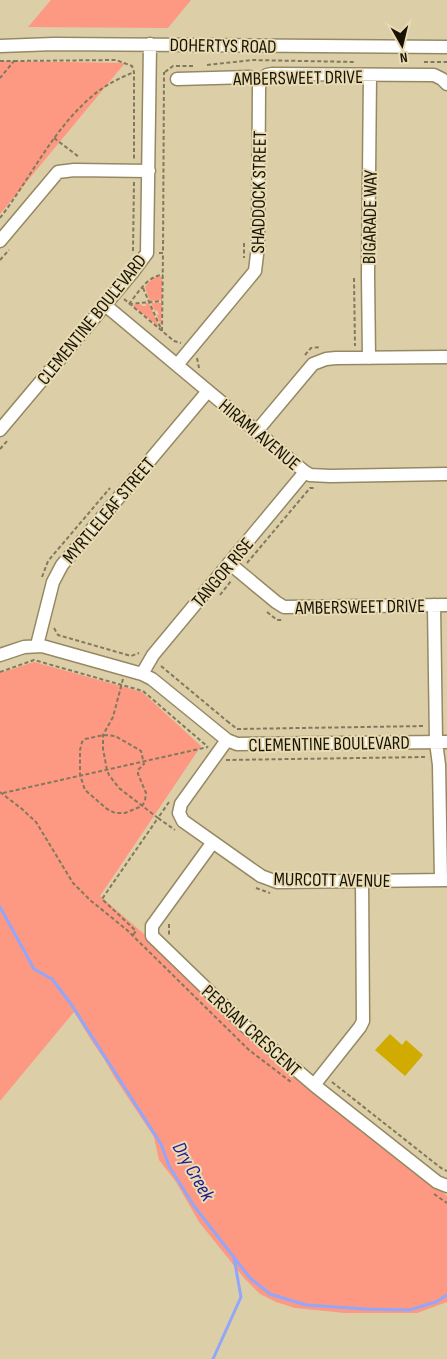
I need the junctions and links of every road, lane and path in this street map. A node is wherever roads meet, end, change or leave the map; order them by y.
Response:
1 (150, 44) junction
2 (0, 46) edge
3 (447, 47) edge
4 (0, 61) edge
5 (14, 62) junction
6 (360, 62) dead end
7 (418, 62) dead end
8 (447, 62) edge
9 (196, 66) dead end
10 (203, 66) dead end
11 (134, 72) junction
12 (150, 72) junction
13 (164, 72) junction
14 (370, 75) junction
15 (0, 78) edge
16 (177, 79) dead end
17 (261, 81) junction
18 (447, 84) edge
19 (54, 138) junction
20 (87, 158) dead end
21 (134, 171) junction
22 (149, 171) junction
23 (0, 218) edge
24 (244, 243) dead end
25 (6, 244) edge
26 (147, 253) junction
27 (163, 254) junction
28 (0, 260) edge
29 (244, 265) dead end
30 (163, 275) junction
31 (354, 278) dead end
32 (143, 288) junction
33 (163, 301) junction
34 (149, 302) junction
35 (105, 305) junction
36 (355, 346) dead end
37 (447, 357) edge
38 (369, 358) junction
39 (177, 365) junction
40 (208, 391) junction
41 (0, 430) edge
42 (256, 432) junction
43 (305, 472) junction
44 (447, 474) edge
45 (320, 488) dead end
46 (234, 568) junction
47 (253, 568) dead end
48 (441, 605) edge
49 (262, 607) dead end
50 (287, 620) dead end
51 (37, 645) junction
52 (0, 654) edge
53 (130, 656) dead end
54 (151, 658) junction
55 (126, 669) junction
56 (142, 674) junction
57 (228, 721) junction
58 (436, 726) junction
59 (237, 729) junction
60 (104, 735) junction
61 (228, 739) junction
62 (441, 742) edge
63 (202, 754) dead end
64 (239, 760) dead end
65 (143, 761) junction
66 (108, 770) junction
67 (80, 775) junction
68 (2, 794) dead end
69 (181, 804) junction
70 (142, 806) junction
71 (158, 818) junction
72 (181, 835) dead end
73 (213, 842) junction
74 (362, 880) junction
75 (444, 880) edge
76 (252, 885) dead end
77 (276, 894) dead end
78 (133, 936) dead end
79 (323, 1075) junction
80 (314, 1085) junction
81 (447, 1171) edge
82 (447, 1186) edge

1 - 2 street, DOHERTYS ROAD
1 - 3 street, DOHERTYS ROAD
1 - 12 street, CLEMENTINE BOULEVARD
4 - 5 path
5 - 11 path
5 - 15 path
6 - 10 path
7 - 8 path
9 - 13 path
11 - 12 path
11 - 19 path
11 - 21 path
12 - 13 path
12 - 22 street, CLEMENTINE BOULEVARD
13 - 27 path
14 - 17 street, AMBERSWEET DRIVE
14 - 18 street, AMBERSWEET DRIVE
14 - 38 street, BIGARADE WAY
16 - 17 street, AMBERSWEET DRIVE
17 - 39 street, SHADDOCK STREET
19 - 20 path
19 - 23 path
21 - 22 street
21 - 25 street
21 - 26 path
22 - 26 street, CLEMENTINE BOULEVARD
24 - 29 path
25 - 28 path
26 - 27 path
26 - 35 street, CLEMENTINE BOULEVARD
27 - 30 path
30 - 32 path
30 - 33 path
31 - 36 path
32 - 34 path
32 - 34 path
33 - 34 path
33 - 34 path
35 - 39 street, HIRAMI AVENUE
35 - 41 street, CLEMENTINE BOULEVARD
37 - 38 street
38 - 42 street
39 - 40 street, HIRAMI AVENUE
40 - 42 street, HIRAMI AVENUE
40 - 51 street, MYRTLELEAF STREET
42 - 43 street, HIRAMI AVENUE
43 - 44 street, HIRAMI AVENUE
43 - 46 street, TANGOR RISE
45 - 46 path
46 - 47 path
46 - 48 street, AMBERSWEET DRIVE
46 - 54 street, TANGOR RISE
48 - 58 street
49 - 50 path
51 - 52 street
51 - 55 street
53 - 55 path
54 - 56 street, TANGOR RISE
54 - 57 path
55 - 56 street
55 - 60 path
56 - 61 street
57 - 59 path
57 - 61 path
58 - 59 path
58 - 62 street
59 - 61 path
60 - 65 path
60 - 66 path
60 - 67 path
61 - 62 street, CLEMENTINE BOULEVARD
61 - 64 path
61 - 69 street
62 - 75 street
63 - 65 path
65 - 66 path
65 - 70 path
66 - 67 path
66 - 70 path
67 - 68 path
67 - 70 path
69 - 71 path
69 - 73 street, MURCOTT AVENUE
70 - 71 path
71 - 72 path
71 - 78 path
73 - 74 street, MURCOTT AVENUE
73 - 80 street, PERSIAN CRESCENT
74 - 75 street, MURCOTT AVENUE
74 - 79 street
76 - 77 path
79 - 80 street
79 - 81 path
80 - 82 street, PERSIAN CRESCENT

